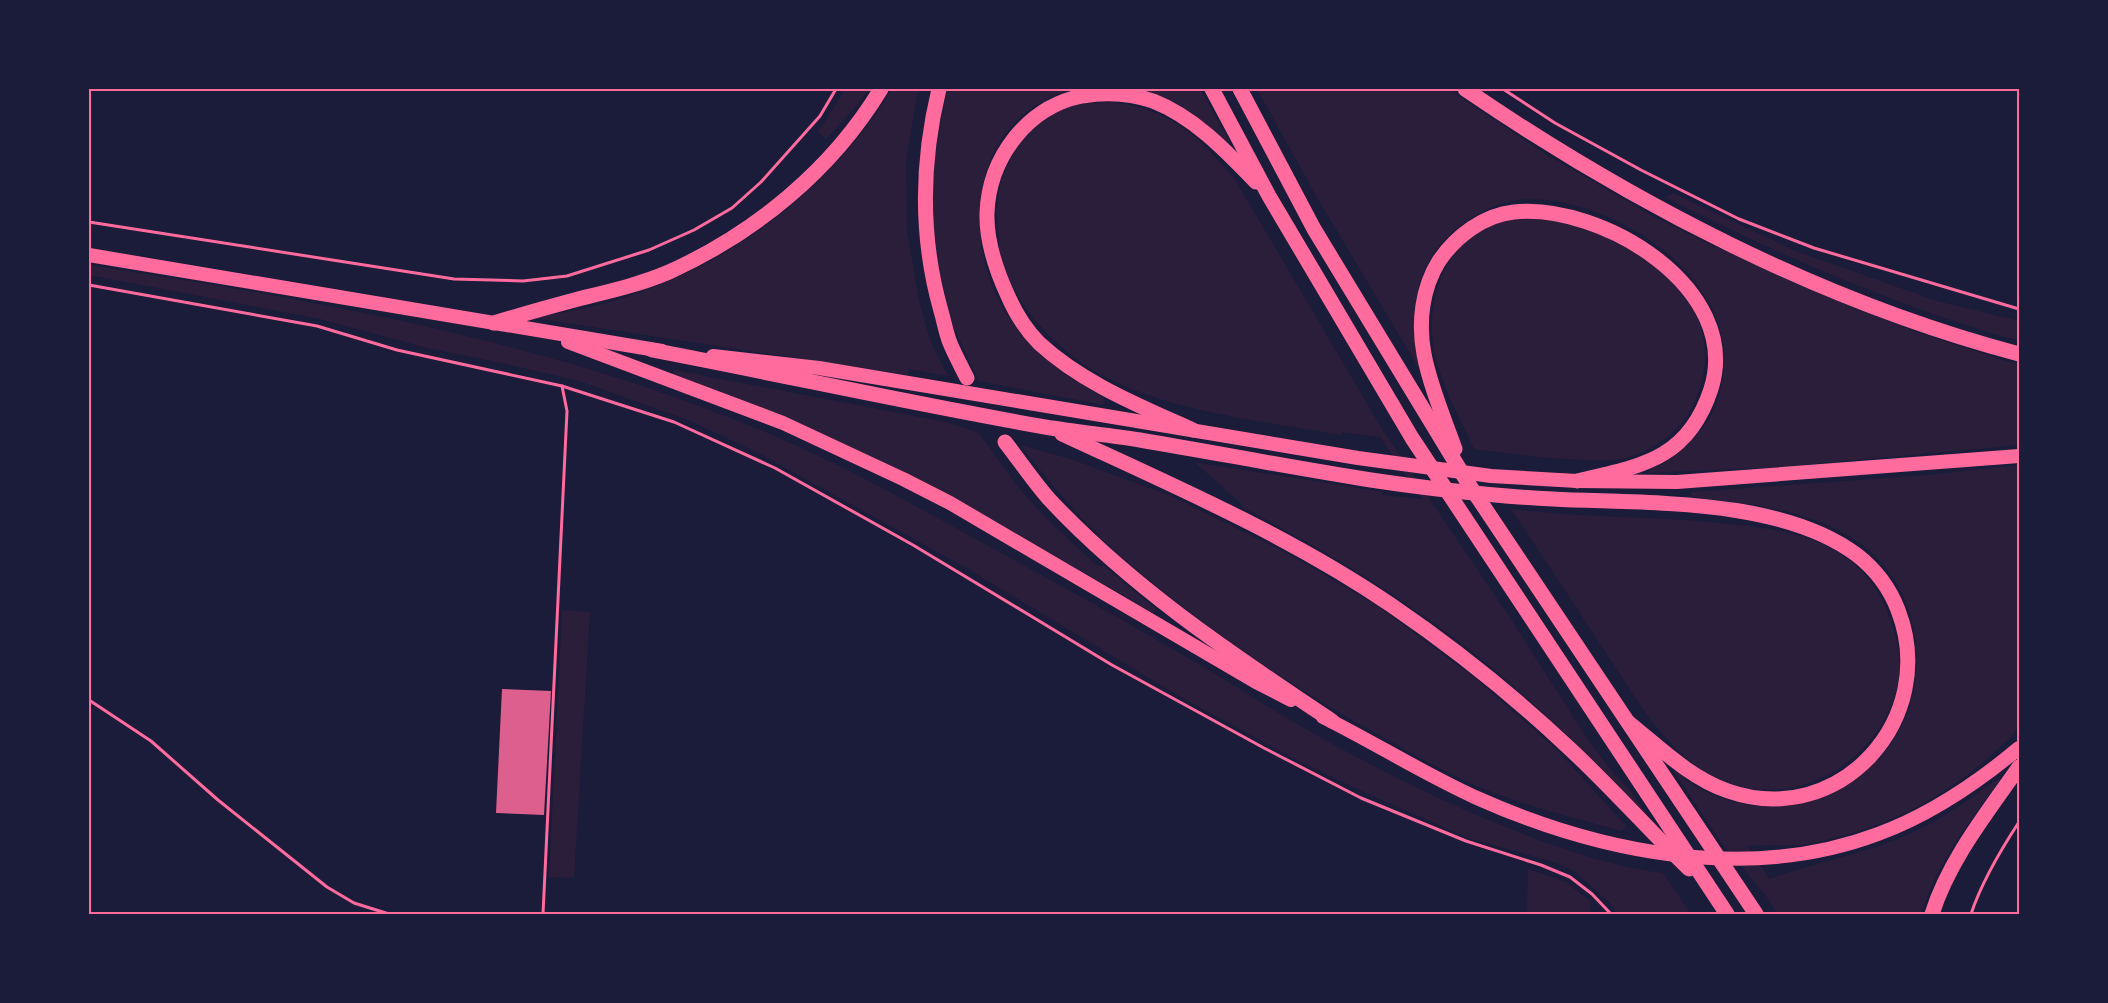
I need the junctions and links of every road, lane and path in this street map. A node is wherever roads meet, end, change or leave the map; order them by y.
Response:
1 (836, 89) edge
2 (880, 89) edge
3 (939, 89) edge
4 (1212, 89) edge
5 (1240, 89) edge
6 (1465, 89) edge
7 (1503, 89) edge
8 (1269, 196) junction
9 (89, 222) edge
10 (89, 255) edge
11 (89, 285) edge
12 (2019, 309) edge
13 (494, 323) junction
14 (542, 332) junction
15 (652, 350) junction
16 (2019, 354) edge
17 (967, 378) dead end
18 (562, 386) junction
19 (1047, 427) junction
20 (1193, 430) junction
21 (1005, 442) dead end
22 (2019, 456) edge
23 (1577, 481) junction
24 (1468, 483) junction
25 (89, 700) edge
26 (1332, 721) junction
27 (1628, 722) junction
28 (2019, 748) edge
29 (2019, 767) edge
30 (2019, 822) edge
31 (1710, 890) junction
32 (389, 914) edge
33 (543, 914) edge
34 (1611, 914) edge
35 (1726, 914) edge
36 (1756, 914) edge
37 (1932, 914) edge
38 (1971, 914) edge

1 - 9 path
2 - 13 highway
3 - 17 highway
4 - 8 highway
5 - 24 highway
6 - 16 highway
7 - 12 path
8 - 20 highway
8 - 31 highway
10 - 13 highway
11 - 18 path
13 - 14 highway
14 - 15 highway
14 - 26 highway
15 - 19 highway
15 - 20 highway
18 - 33 path
18 - 34 path
19 - 27 highway
19 - 31 highway
20 - 23 highway
21 - 26 highway
22 - 23 highway
23 - 24 highway
24 - 27 highway
25 - 32 path
26 - 28 highway
27 - 36 highway
29 - 37 highway
30 - 38 path
31 - 35 highway

